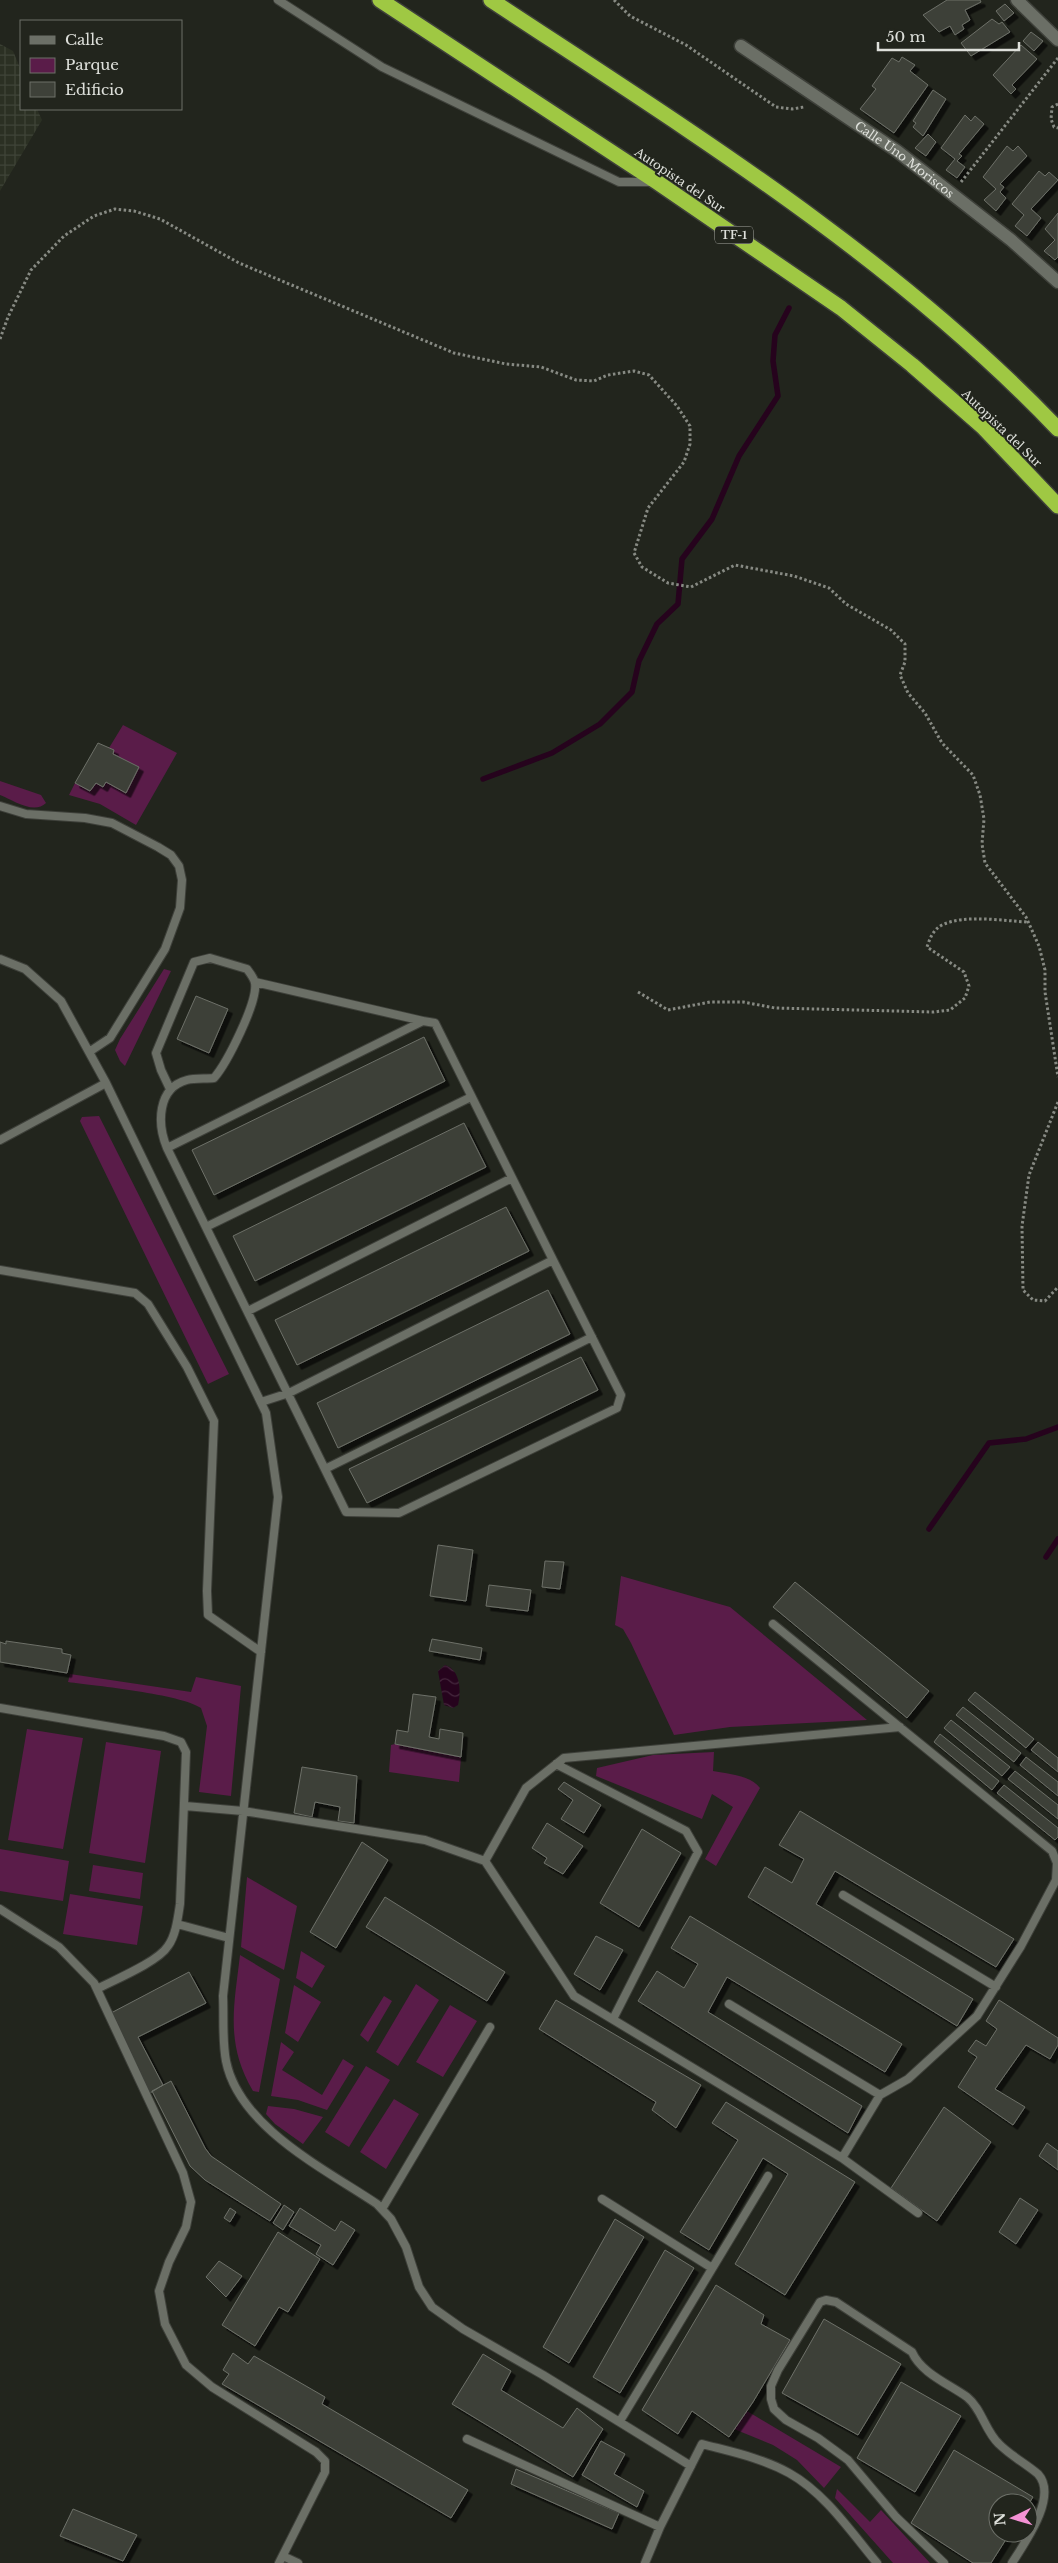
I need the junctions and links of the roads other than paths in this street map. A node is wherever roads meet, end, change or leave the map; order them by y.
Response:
1 (278, 0) edge
2 (380, 0) edge
3 (491, 0) edge
4 (1017, 0) edge
5 (1058, 40) edge
6 (742, 46) dead end
7 (657, 182) junction
8 (1058, 282) edge
9 (1058, 429) edge
10 (1058, 506) edge
11 (0, 806) edge
12 (0, 959) edge
13 (255, 982) junction
14 (423, 1021) junction
15 (89, 1052) junction
16 (106, 1083) junction
17 (170, 1089) junction
18 (471, 1097) junction
19 (0, 1140) edge
20 (167, 1148) junction
21 (512, 1178) junction
22 (206, 1227) junction
23 (553, 1260) junction
24 (0, 1270) edge
25 (248, 1311) junction
26 (592, 1337) junction
27 (289, 1393) junction
28 (261, 1402) junction
29 (326, 1469) junction
30 (773, 1624) dead end
31 (261, 1652) junction
32 (0, 1708) edge
33 (900, 1727) junction
34 (556, 1764) junction
35 (185, 1806) junction
36 (243, 1811) junction
37 (485, 1861) junction
38 (843, 1895) dead end
39 (0, 1909) edge
40 (177, 1924) junction
41 (229, 1938) junction
42 (996, 1987) junction
43 (97, 1989) junction
44 (729, 2004) dead end
45 (613, 2020) junction
46 (490, 2027) dead end
47 (880, 2095) junction
48 (842, 2158) junction
49 (768, 2176) dead end
50 (602, 2199) dead end
51 (382, 2209) junction
52 (918, 2213) dead end
53 (712, 2268) junction
54 (620, 2422) junction
55 (467, 2439) dead end
56 (691, 2466) junction
57 (660, 2527) junction
58 (281, 2560) edge
59 (298, 2563) edge
60 (645, 2563) edge
61 (877, 2563) edge
62 (944, 2563) edge
63 (1012, 2563) edge

1 - 7 lane
2 - 7 highway, Autopista del Sur / TF-1
3 - 9 highway
4 - 5 street
6 - 8 street, Calle Uno Moriscos
7 - 10 highway, Autopista del Sur / TF-1
11 - 15 lane
12 - 15 lane
13 - 14 lane
13 - 17 lane
13 - 17 lane
14 - 18 lane
14 - 20 lane
15 - 16 lane
16 - 19 lane
16 - 28 lane
17 - 20 lane
18 - 21 lane
18 - 22 lane
20 - 22 lane
21 - 23 lane
21 - 25 lane
22 - 25 lane
23 - 26 lane
23 - 27 lane
24 - 31 lane
25 - 27 lane
26 - 29 lane
26 - 29 lane
27 - 28 lane
27 - 29 lane
28 - 31 lane
30 - 33 lane
31 - 36 lane
32 - 35 lane
33 - 34 lane
33 - 42 lane
34 - 37 lane
34 - 45 lane
35 - 36 lane
35 - 40 lane
36 - 37 lane
36 - 41 lane
37 - 45 lane
38 - 42 lane
39 - 43 lane
40 - 41 lane
40 - 43 lane
41 - 51 lane
42 - 47 lane
43 - 58 lane
44 - 47 lane
45 - 48 lane
46 - 51 lane
47 - 48 lane
48 - 52 lane
49 - 53 lane
50 - 53 lane
51 - 54 lane
53 - 54 lane
54 - 56 lane
55 - 57 lane
56 - 57 lane
56 - 61 lane
57 - 60 lane
58 - 59 lane
62 - 63 lane

